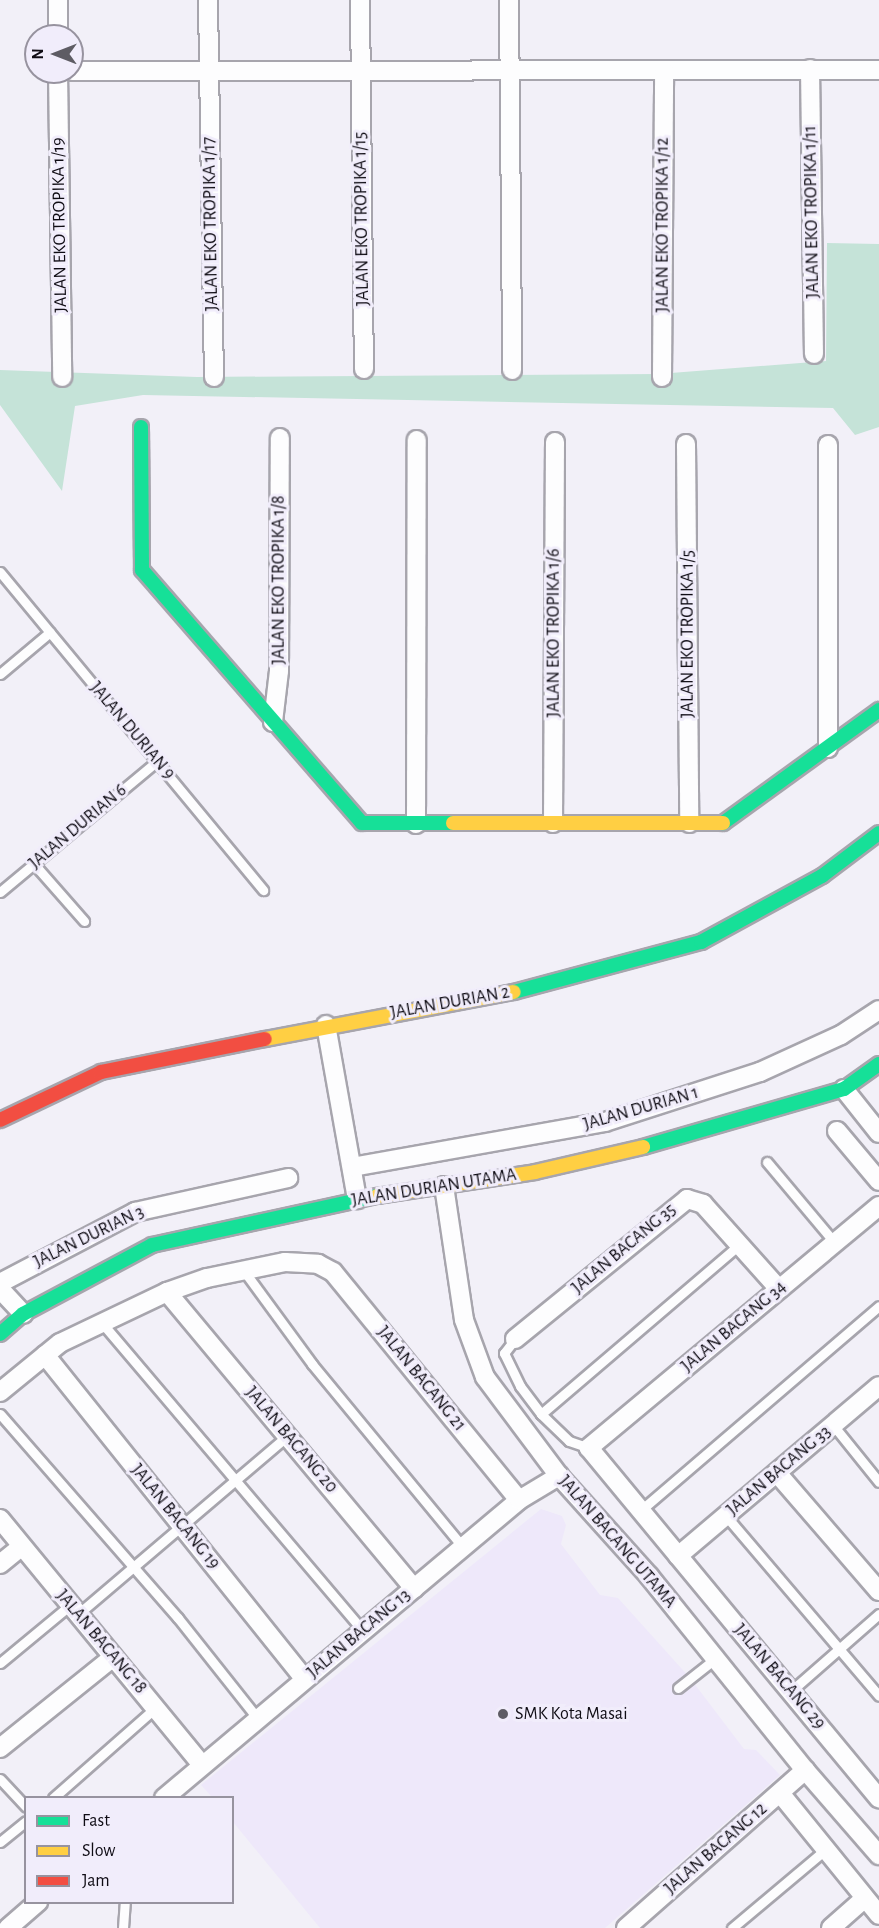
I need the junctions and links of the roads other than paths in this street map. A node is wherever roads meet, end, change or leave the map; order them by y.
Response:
1 (58, 0) edge
2 (208, 0) edge
3 (360, 0) edge
4 (509, 0) edge
5 (58, 24) edge
6 (810, 69) junction
7 (208, 70) junction
8 (359, 70) junction
9 (879, 70) edge
10 (84, 71) edge
11 (510, 71) junction
12 (664, 72) junction
13 (58, 84) edge
14 (814, 354) dead end
15 (364, 369) dead end
16 (512, 370) dead end
17 (62, 377) dead end
18 (214, 377) dead end
19 (662, 377) dead end
20 (141, 427) dead end
21 (280, 438) dead end
22 (417, 440) dead end
23 (555, 442) dead end
24 (686, 444) dead end
25 (828, 445) dead end
26 (0, 572) edge
27 (50, 632) junction
28 (0, 674) edge
29 (879, 710) edge
30 (273, 722) junction
31 (828, 748) junction
32 (157, 761) junction
33 (553, 823) junction
34 (689, 823) junction
35 (416, 824) junction
36 (879, 833) edge
37 (34, 864) junction
38 (263, 890) dead end
39 (0, 892) edge
40 (84, 921) dead end
41 (879, 1010) edge
42 (326, 1025) junction
43 (877, 1069) edge
44 (844, 1089) junction
45 (0, 1120) edge
46 (837, 1131) dead end
47 (879, 1133) edge
48 (767, 1162) dead end
49 (352, 1167) junction
50 (288, 1178) dead end
51 (879, 1181) edge
52 (444, 1186) junction
53 (357, 1199) junction
54 (879, 1206) edge
55 (835, 1243) junction
56 (740, 1245) junction
57 (244, 1270) junction
58 (0, 1283) edge
59 (0, 1289) edge
60 (779, 1289) junction
61 (167, 1292) junction
62 (879, 1306) edge
63 (23, 1314) junction
64 (100, 1321) junction
65 (0, 1334) edge
66 (515, 1339) joint
67 (45, 1355) junction
68 (879, 1386) edge
69 (0, 1392) edge
70 (0, 1414) edge
71 (541, 1414) junction
72 (833, 1425) junction
73 (287, 1436) junction
74 (590, 1448) junction
75 (777, 1473) junction
76 (559, 1476) junction
77 (237, 1479) junction
78 (879, 1482) edge
79 (519, 1500) junction
80 (641, 1510) junction
81 (726, 1516) junction
82 (0, 1519) edge
83 (182, 1526) junction
84 (22, 1546) junction
85 (463, 1547) junction
86 (678, 1556) junction
87 (0, 1564) edge
88 (133, 1567) junction
89 (414, 1588) junction
90 (879, 1592) edge
91 (74, 1609) junction
92 (879, 1614) edge
93 (363, 1631) junction
94 (838, 1649) junction
95 (113, 1657) junction
96 (716, 1658) junction
97 (0, 1663) edge
98 (305, 1679) junction
99 (678, 1688) dead end
100 (791, 1691) junction
101 (879, 1696) edge
102 (155, 1708) junction
103 (258, 1719) junction
104 (0, 1748) edge
105 (202, 1765) junction
106 (805, 1770) junction
107 (0, 1779) edge
108 (780, 1793) junction
109 (54, 1796) edge
110 (165, 1796) edge
111 (879, 1798) edge
112 (24, 1806) edge
113 (24, 1823) edge
114 (0, 1842) edge
115 (876, 1844) edge
116 (826, 1849) junction
117 (865, 1898) junction
118 (36, 1904) edge
119 (125, 1904) edge
120 (879, 1915) edge
121 (8, 1928) edge
122 (123, 1928) edge
123 (626, 1928) edge
124 (732, 1928) edge
125 (831, 1928) edge

1 - 5 street
2 - 7 street, JALAN EKO TROPIKA 1/17
3 - 8 street, JALAN EKO TROPIKA 1/15
4 - 11 street
6 - 9 street
6 - 12 street
6 - 14 street, JALAN EKO TROPIKA 1/11
7 - 8 street
7 - 10 street
7 - 18 street, JALAN EKO TROPIKA 1/17
8 - 11 street
8 - 15 street, JALAN EKO TROPIKA 1/15
11 - 12 street
11 - 16 street
12 - 19 street, JALAN EKO TROPIKA 1/12
13 - 17 street, JALAN EKO TROPIKA 1/19
20 - 30 street
21 - 30 street, JALAN EKO TROPIKA 1/8
22 - 35 street
23 - 33 street, JALAN EKO TROPIKA 1/6
24 - 34 street, JALAN EKO TROPIKA 1/5
25 - 31 street
26 - 27 lane, JALAN DURIAN 9
27 - 28 lane
27 - 32 lane, JALAN DURIAN 9
29 - 31 street
30 - 35 street
31 - 34 street
32 - 37 lane, JALAN DURIAN 6
32 - 38 lane, JALAN DURIAN 9
33 - 34 street
33 - 35 street
36 - 42 street, JALAN DURIAN 2
37 - 39 lane, JALAN DURIAN 6
37 - 40 lane
41 - 49 street, JALAN DURIAN 1
42 - 45 street, JALAN DURIAN 2
42 - 49 street
43 - 44 street, JALAN DURIAN UTAMA
44 - 47 street
44 - 52 street, JALAN DURIAN UTAMA
46 - 51 street
48 - 55 lane
49 - 53 street
50 - 58 street, JALAN DURIAN 3
52 - 53 street, JALAN DURIAN UTAMA
52 - 76 street, JALAN BACANG UTAMA
53 - 63 street, JALAN DURIAN UTAMA
54 - 55 street, JALAN BACANG 34
55 - 60 street, JALAN BACANG 34
56 - 60 street, JALAN BACANG 35
56 - 66 street, JALAN BACANG 35
56 - 71 lane
57 - 61 street
57 - 79 street, JALAN BACANG 21
57 - 85 lane
59 - 63 street
60 - 74 street, JALAN BACANG 34
61 - 64 street
61 - 73 street, JALAN BACANG 20
62 - 80 lane
63 - 65 street, JALAN DURIAN UTAMA
64 - 67 street
64 - 77 lane
66 - 71 lane
67 - 69 street
67 - 83 street, JALAN BACANG 19
68 - 72 street, JALAN BACANG 33
70 - 88 lane
71 - 74 lane
72 - 75 street, JALAN BACANG 33
72 - 78 lane
73 - 77 lane
73 - 89 street, JALAN BACANG 20
74 - 80 street, JALAN BACANG 29
75 - 81 street, JALAN BACANG 33
75 - 90 street
76 - 79 street, JALAN BACANG 13
76 - 96 street, JALAN BACANG UTAMA
77 - 83 lane
77 - 93 lane
79 - 85 street, JALAN BACANG 13
80 - 86 street, JALAN BACANG 29
81 - 86 street, JALAN BACANG 33
81 - 94 lane
82 - 84 street, JALAN BACANG 18
83 - 88 lane
83 - 98 street, JALAN BACANG 19
84 - 87 street
84 - 91 street, JALAN BACANG 18
85 - 89 street, JALAN BACANG 13
86 - 100 street, JALAN BACANG 29
88 - 91 lane
88 - 103 lane
89 - 93 street, JALAN BACANG 13
91 - 95 street, JALAN BACANG 18
91 - 97 lane
92 - 94 lane
93 - 98 street, JALAN BACANG 13
94 - 100 lane
94 - 101 lane
95 - 102 street, JALAN BACANG 18
95 - 104 street
96 - 99 lane
96 - 106 street, JALAN BACANG UTAMA
98 - 103 street, JALAN BACANG 13
100 - 111 street, JALAN BACANG 29
102 - 105 street, JALAN BACANG 18
102 - 109 lane
103 - 105 street, JALAN BACANG 13
105 - 110 street, JALAN BACANG 13
106 - 108 street, JALAN BACANG 12
106 - 115 street, JALAN BACANG UTAMA
107 - 112 lane
108 - 116 street
108 - 123 street, JALAN BACANG 12
113 - 114 lane
116 - 117 street
116 - 124 lane
117 - 120 street
117 - 125 street
118 - 121 street
119 - 122 lane

